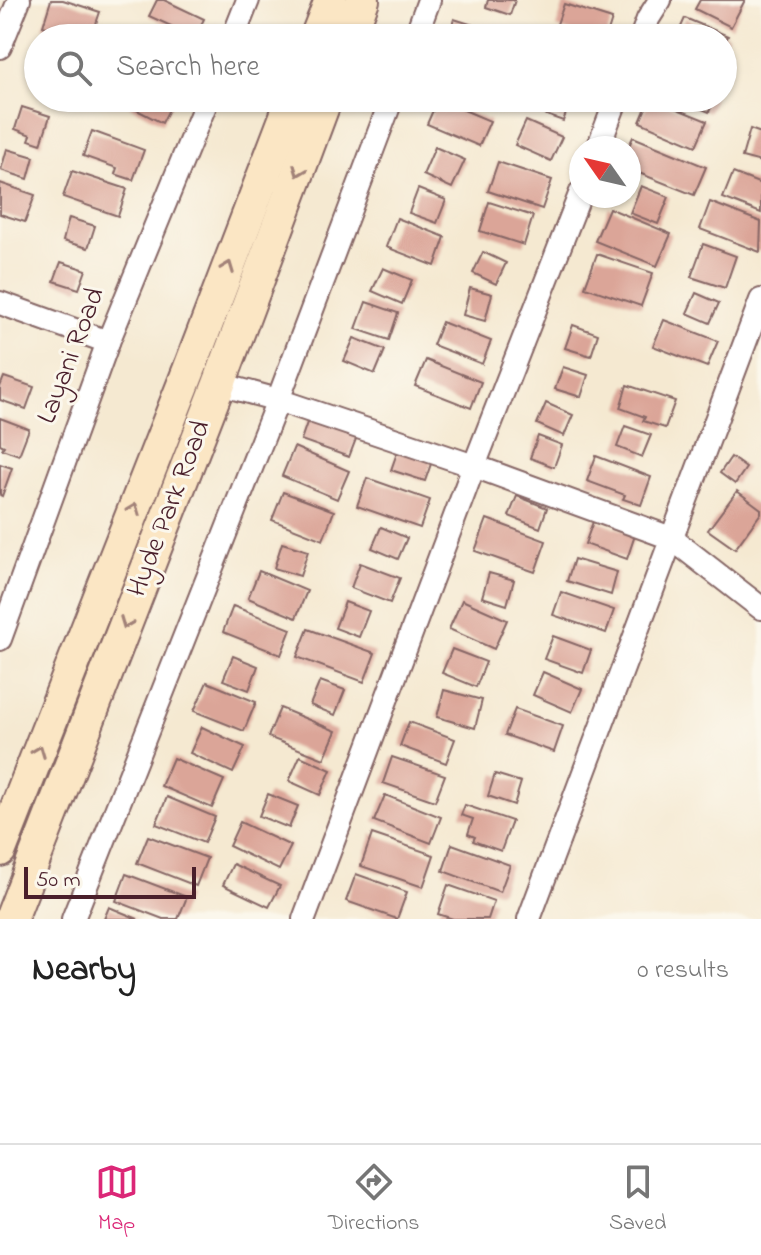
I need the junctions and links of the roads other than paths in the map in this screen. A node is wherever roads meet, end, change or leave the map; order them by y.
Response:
1 (19, 0) edge
2 (248, 0) edge
3 (331, 0) edge
4 (363, 0) edge
5 (429, 0) edge
6 (660, 0) edge
7 (239, 24) edge
8 (322, 24) edge
9 (354, 24) edge
10 (420, 24) edge
11 (646, 24) edge
12 (0, 47) edge
13 (202, 112) edge
14 (288, 112) edge
15 (321, 112) edge
16 (387, 112) edge
17 (612, 112) edge
18 (603, 136) edge
19 (575, 208) edge
20 (761, 300) edge
21 (0, 303) edge
22 (755, 334) edge
23 (108, 342) junction
24 (219, 384) junction
25 (278, 400) junction
26 (474, 466) junction
27 (671, 538) junction
28 (761, 608) edge
29 (0, 639) edge
30 (0, 850) edge
31 (11, 919) edge
32 (73, 919) edge
33 (304, 919) edge
34 (529, 919) edge

1 - 12 street
2 - 7 street
3 - 8 street
4 - 9 street
5 - 10 street
6 - 11 street
13 - 23 street, Layani Road
30 -> 14 street, Hyde Park Road
15 -> 24 street, Hyde Park Road
16 - 25 street
17 - 18 street
19 - 26 street
20 - 22 street
21 - 23 street
22 - 27 street
23 - 29 street, Layani Road
24 - 25 street
24 -> 31 street, Hyde Park Road
25 - 26 street
25 - 32 street
26 - 27 street
26 - 33 street
27 - 28 street
27 - 34 street

